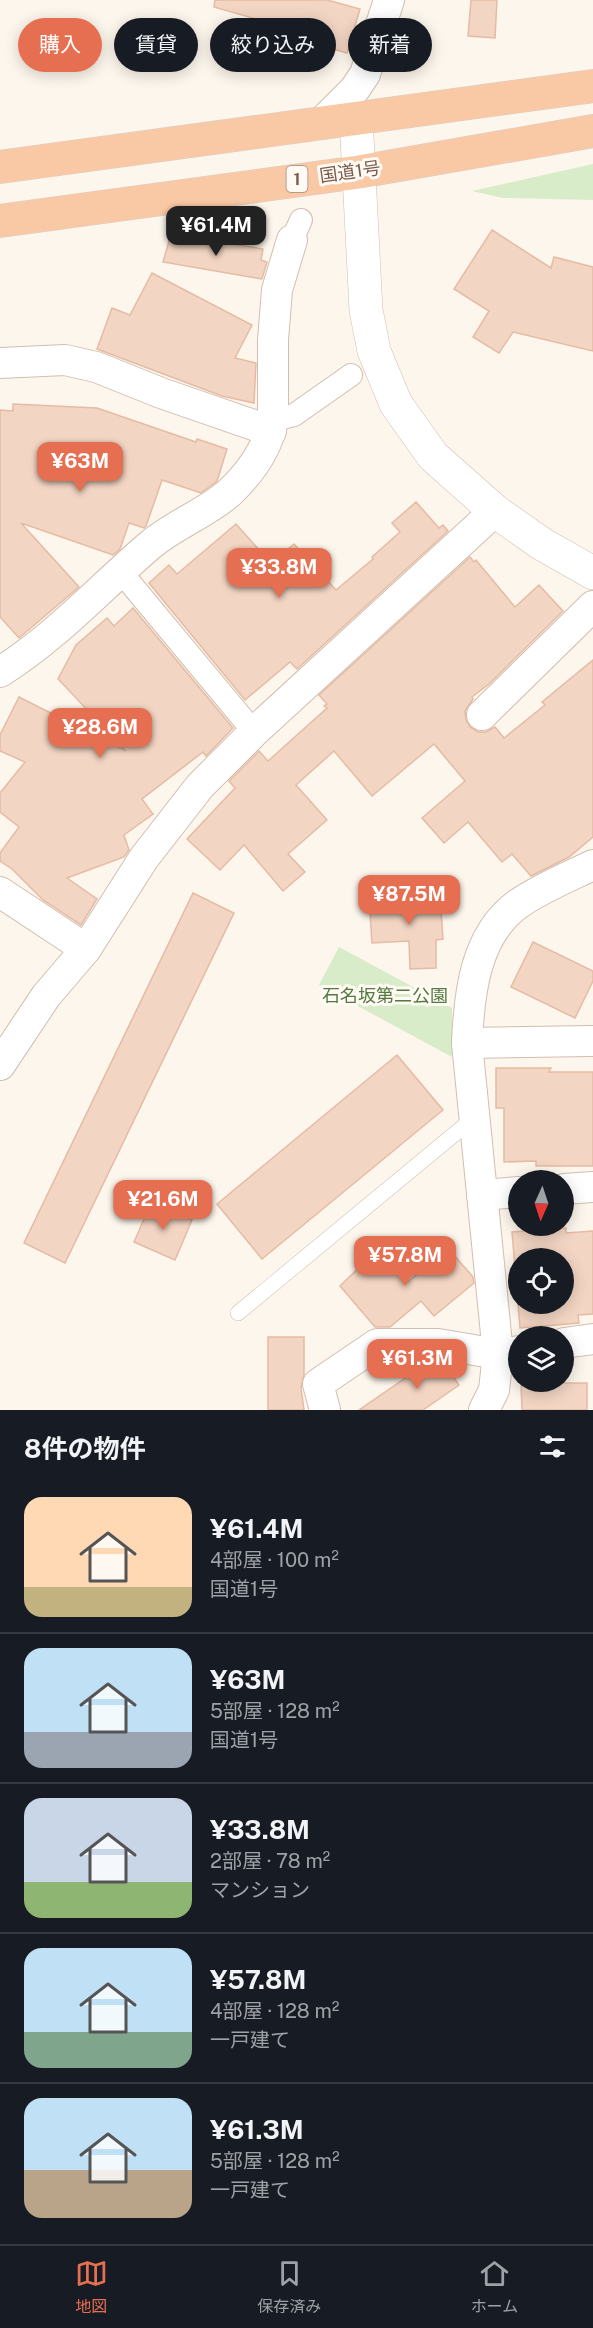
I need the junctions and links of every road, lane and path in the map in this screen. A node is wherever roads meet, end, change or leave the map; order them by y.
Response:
1 (389, 0) edge
2 (593, 86) edge
3 (356, 118) junction
4 (322, 123) junction
5 (593, 131) edge
6 (0, 167) edge
7 (359, 172) junction
8 (0, 221) edge
9 (296, 230) dead end
10 (0, 363) edge
11 (351, 375) dead end
12 (272, 425) junction
13 (495, 511) junction
14 (121, 572) junction
15 (593, 573) edge
16 (593, 606) edge
17 (0, 672) edge
18 (482, 715) dead end
19 (254, 732) junction
20 (593, 865) edge
21 (0, 892) edge
22 (86, 949) junction
23 (593, 1041) edge
24 (467, 1043) junction
25 (0, 1065) edge
26 (474, 1118) junction
27 (593, 1187) edge
28 (574, 1188) edge
29 (508, 1193) edge
30 (482, 1195) junction
31 (238, 1313) dead end
32 (593, 1339) edge
33 (574, 1342) edge
34 (508, 1352) edge
35 (493, 1403) edge
36 (325, 1410) edge

1 - 4 street
2 - 3 highway
3 - 4 highway
3 - 7 street
4 - 6 highway
5 - 7 highway, 国道1号 / 1
7 - 8 highway, 国道1号 / 1
7 - 13 street
9 - 12 street
10 - 12 street
11 - 12 street
12 - 14 street
13 - 15 street
13 - 19 street
14 - 17 street
14 - 19 street
16 - 18 street
19 - 22 street
20 - 24 street
21 - 22 street
22 - 25 street
23 - 24 street
24 - 26 street
26 - 30 street
26 - 31 lane
27 - 28 street
29 - 30 street
30 - 34 street
32 - 33 street
34 - 35 street
34 - 36 street

